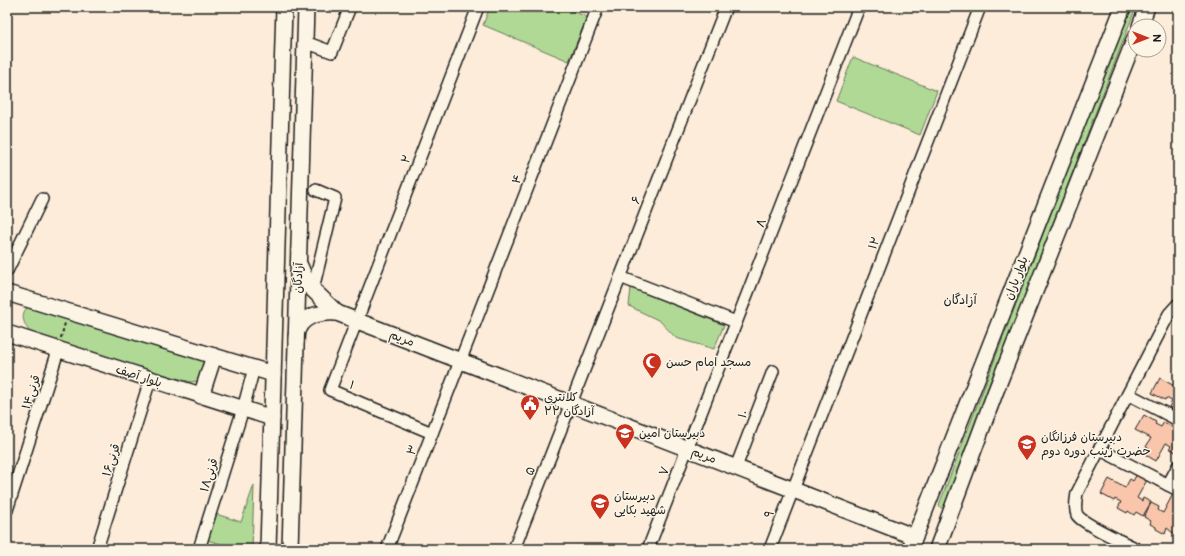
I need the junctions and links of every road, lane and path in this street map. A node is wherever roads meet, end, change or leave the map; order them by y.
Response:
1 (284, 7) edge
2 (306, 7) edge
3 (350, 7) edge
4 (478, 7) edge
5 (598, 7) edge
6 (726, 7) edge
7 (859, 7) edge
8 (980, 7) edge
9 (1123, 7) edge
10 (1147, 7) edge
11 (1143, 18) edge
12 (305, 42) junction
13 (1127, 58) edge
14 (316, 190) dead end
15 (42, 199) dead end
16 (298, 258) junction
17 (7, 271) edge
18 (620, 277) junction
19 (313, 290) junction
20 (7, 292) edge
21 (1178, 304) edge
22 (69, 311) junction
23 (337, 313) junction
24 (358, 321) junction
25 (736, 322) junction
26 (7, 333) edge
27 (296, 342) junction
28 (58, 350) junction
29 (214, 356) junction
30 (460, 360) junction
31 (254, 368) junction
32 (773, 371) dead end
33 (273, 374) junction
34 (150, 380) junction
35 (974, 384) junction
36 (995, 393) junction
37 (1128, 394) junction
38 (202, 396) junction
39 (571, 403) junction
40 (243, 409) junction
41 (272, 418) junction
42 (1178, 420) edge
43 (432, 434) junction
44 (687, 448) junction
45 (1099, 449) junction
46 (1178, 466) edge
47 (736, 467) junction
48 (1173, 487) edge
49 (793, 489) junction
50 (7, 510) edge
51 (912, 543) edge
52 (292, 548) edge
53 (1131, 548) edge
54 (97, 549) edge
55 (198, 549) edge
56 (268, 549) edge
57 (387, 549) edge
58 (514, 549) edge
59 (648, 549) edge
60 (770, 549) edge
61 (937, 549) edge

1 - 33 street, آزادگان
2 - 12 street, آزادگان
3 - 12 street
4 - 24 street, ۲
5 - 30 street, ۴
6 - 18 street, ۶
7 - 25 street, ۸
8 - 49 street, ۱۲
9 - 35 street, بلوار باران
10 - 11 street
12 - 16 street, آزادگان
13 - 36 street, بلوار باران
14 - 19 street
15 - 17 street
16 - 19 street
16 - 27 street, آزادگان
18 - 25 street
18 - 39 street, ۶
19 - 23 street
20 - 22 street
21 - 37 street
22 - 28 path
22 - 29 street
23 - 24 street, مریم
23 - 27 street
24 - 30 street, مریم
24 - 43 street, ۱
25 - 44 street, ۸
26 - 28 street, بلوار آصف
27 - 52 street, آزادگان
28 - 34 street, بلوار آصف
28 - 50 street, قرنی۱۴
29 - 31 street
29 - 38 street
30 - 39 street, مریم
30 - 43 street, ۳
31 - 33 street
31 - 40 street, قرنی۱۸
32 - 47 street, ۱۰
33 - 41 street, آزادگان
34 - 38 street, بلوار آصف
34 - 54 street, قرنی۱۶
35 - 36 street
35 - 51 street, بلوار باران
36 - 61 street, بلوار باران
37 - 42 street
37 - 45 street
38 - 40 street, بلوار آصف
39 - 44 street, مریم
39 - 58 street, ۵
40 - 41 street, بلوار آصف
40 - 55 street, قرنی۱۸
41 - 56 street, آزادگان
43 - 57 street, ۳
44 - 47 street, مریم
44 - 59 street, ۷
45 - 48 street
45 - 53 street
46 - 48 street
47 - 49 street, مریم
49 - 51 street, مریم
49 - 60 street, ۹

